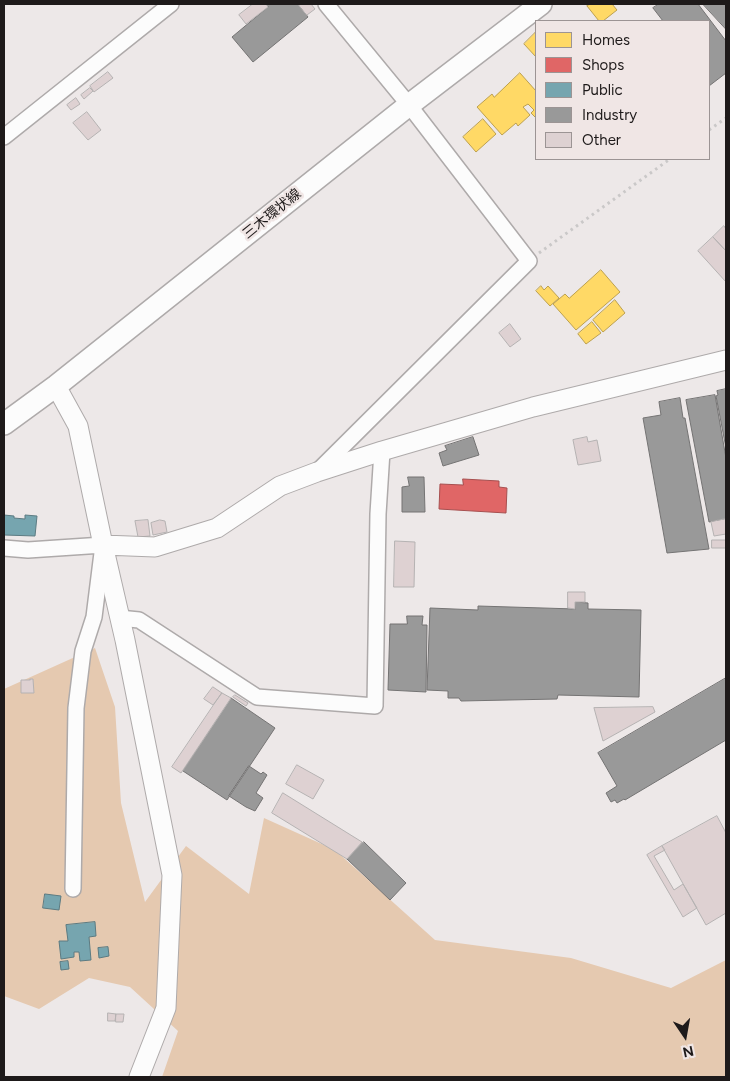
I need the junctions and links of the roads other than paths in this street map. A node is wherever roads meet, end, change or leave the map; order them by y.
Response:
1 (171, 4) edge
2 (326, 4) edge
3 (541, 4) edge
4 (409, 105) junction
5 (4, 137) edge
6 (726, 360) edge
7 (56, 386) junction
8 (4, 424) edge
9 (382, 451) junction
10 (317, 472) junction
11 (102, 544) junction
12 (4, 548) edge
13 (119, 618) junction
14 (73, 889) dead end
15 (139, 1077) edge

1 - 5 street
2 - 4 street
3 - 4 main road, 三木環状線
4 - 7 main road, 三木環状線
4 - 10 street
6 - 9 street
7 - 8 main road, 三木環状線
7 - 11 street
9 - 10 street
9 - 13 street
10 - 11 street
11 - 12 street
11 - 13 street
11 - 14 street
13 - 15 street

